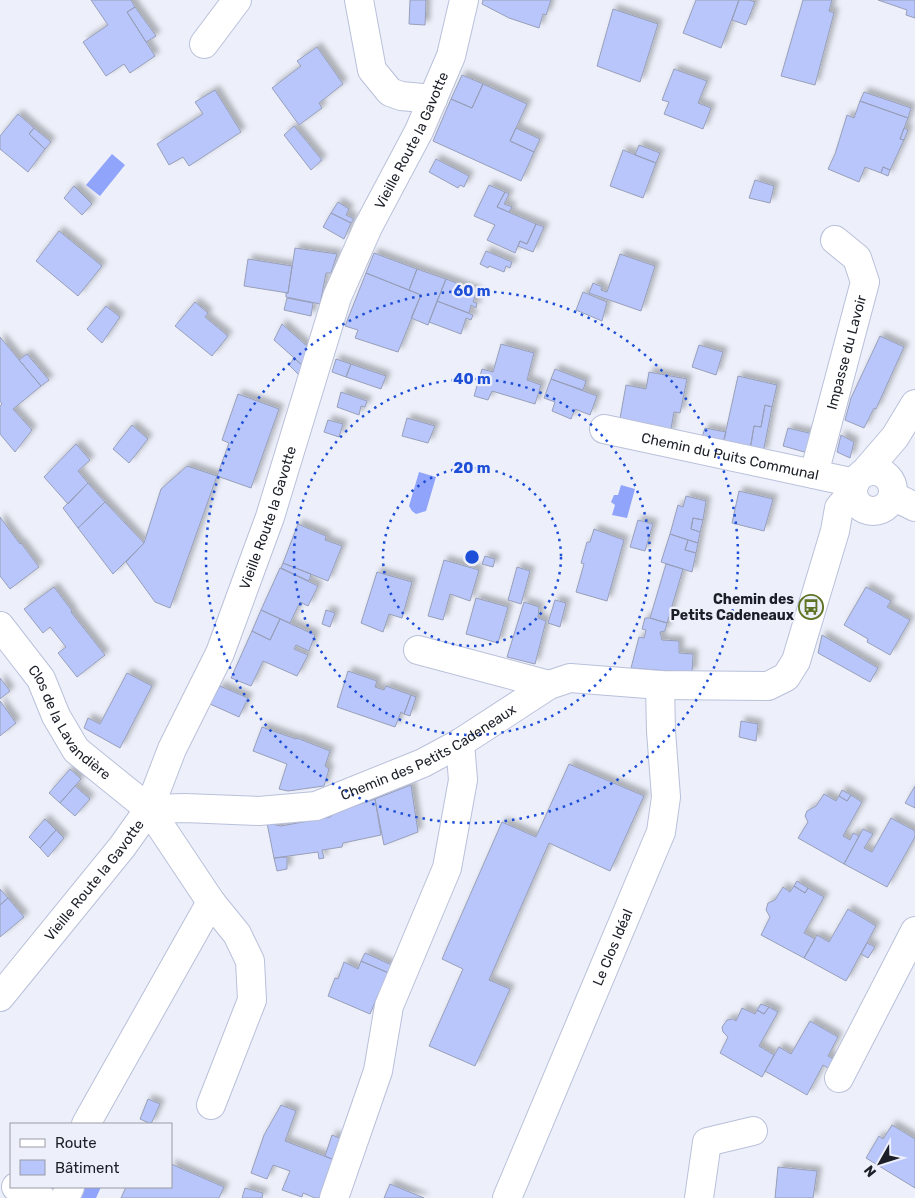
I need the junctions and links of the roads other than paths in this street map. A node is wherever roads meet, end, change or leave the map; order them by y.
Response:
1 (237, 0) edge
2 (359, 0) edge
3 (464, 0) edge
4 (204, 44) dead end
5 (433, 99) junction
6 (835, 240) dead end
7 (915, 404) edge
8 (604, 430) dead end
9 (814, 474) junction
10 (876, 491) edge
11 (0, 626) edge
12 (418, 650) dead end
13 (549, 685) junction
14 (660, 686) junction
15 (460, 743) junction
16 (149, 809) junction
17 (211, 902) junction
18 (915, 931) edge
19 (0, 997) edge
20 (839, 1078) dead end
21 (210, 1105) dead end
22 (87, 1123) edge
23 (753, 1131) dead end
24 (18, 1188) edge
25 (41, 1198) edge
26 (334, 1198) edge
27 (507, 1198) edge
28 (699, 1198) edge

1 - 4 street
2 - 5 street
3 - 5 street, Vieille Route la Gavotte
5 - 16 street, Vieille Route la Gavotte
6 - 9 street, Impasse du Lavoir
7 - 10 street, Chemin des Petits Cadeneaux
8 - 9 street, Chemin du Puits Communal
9 - 10 street, Chemin du Puits Communal
10 - 14 street, Chemin des Petits Cadeneaux
11 - 16 street, Clos de la Lavandière
12 - 13 street
13 - 14 street, Chemin des Petits Cadeneaux
13 - 15 street, Chemin des Petits Cadeneaux
14 - 27 street, Le Clos Idéal
15 - 16 street, Chemin des Petits Cadeneaux
15 - 26 street
16 - 17 street, Clos de la Lavandière
16 - 19 street, Vieille Route la Gavotte
17 - 21 street, Clos de la Lavandière
17 - 22 street
18 - 20 street
23 - 28 street
24 - 25 street

